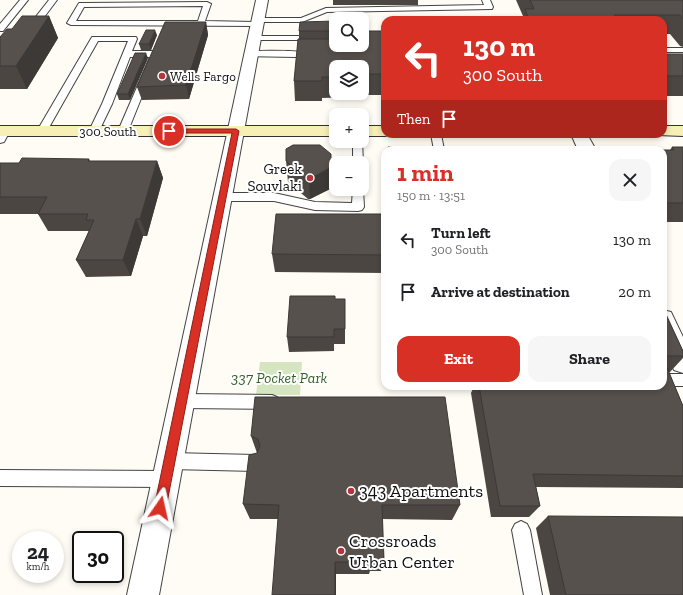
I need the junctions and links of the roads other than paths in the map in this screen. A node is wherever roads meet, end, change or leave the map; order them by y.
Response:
1 (24, 0) edge
2 (53, 0) edge
3 (262, 0) edge
4 (486, 0) edge
5 (348, 10) joint
6 (257, 22) junction
7 (201, 23) junction
8 (0, 29) edge
9 (26, 35) edge
10 (254, 38) junction
11 (329, 38) edge
12 (667, 50) edge
13 (683, 50) edge
14 (127, 54) junction
15 (251, 54) junction
16 (325, 56) edge
17 (42, 131) junction
18 (94, 131) junction
19 (123, 131) junction
20 (236, 131) junction
21 (329, 131) edge
22 (369, 131) edge
23 (381, 131) edge
24 (667, 131) edge
25 (683, 131) edge
26 (2, 134) edge
27 (358, 196) edge
28 (223, 197) junction
29 (667, 325) edge
30 (678, 341) edge
31 (683, 363) edge
32 (667, 380) edge
33 (683, 380) edge
34 (182, 401) junction
35 (288, 402) edge
36 (256, 463) edge
37 (168, 470) junction
38 (0, 478) edge
39 (521, 530) dead end
40 (143, 595) edge
41 (533, 595) edge

1 - 8 lane
2 - 9 lane
3 - 6 street
4 - 5 lane
5 - 6 lane
6 - 7 lane
6 - 10 street
7 - 7 lane
10 - 11 lane
10 - 15 street
12 - 13 lane
14 - 17 lane
14 - 18 lane
14 - 19 lane
15 - 16 lane
15 - 20 street
17 - 18 street, 300 South
17 - 26 street, 300 South
18 - 19 street, 300 South
19 - 20 street, 300 South
20 - 21 street, 300 South
20 - 28 street
22 - 23 street
24 - 25 street
27 - 28 lane
28 - 34 street
29 - 30 street
30 - 31 street
32 - 33 lane
34 - 35 lane
34 - 37 street
36 - 37 lane
37 - 38 lane
37 - 40 street
39 - 41 lane

